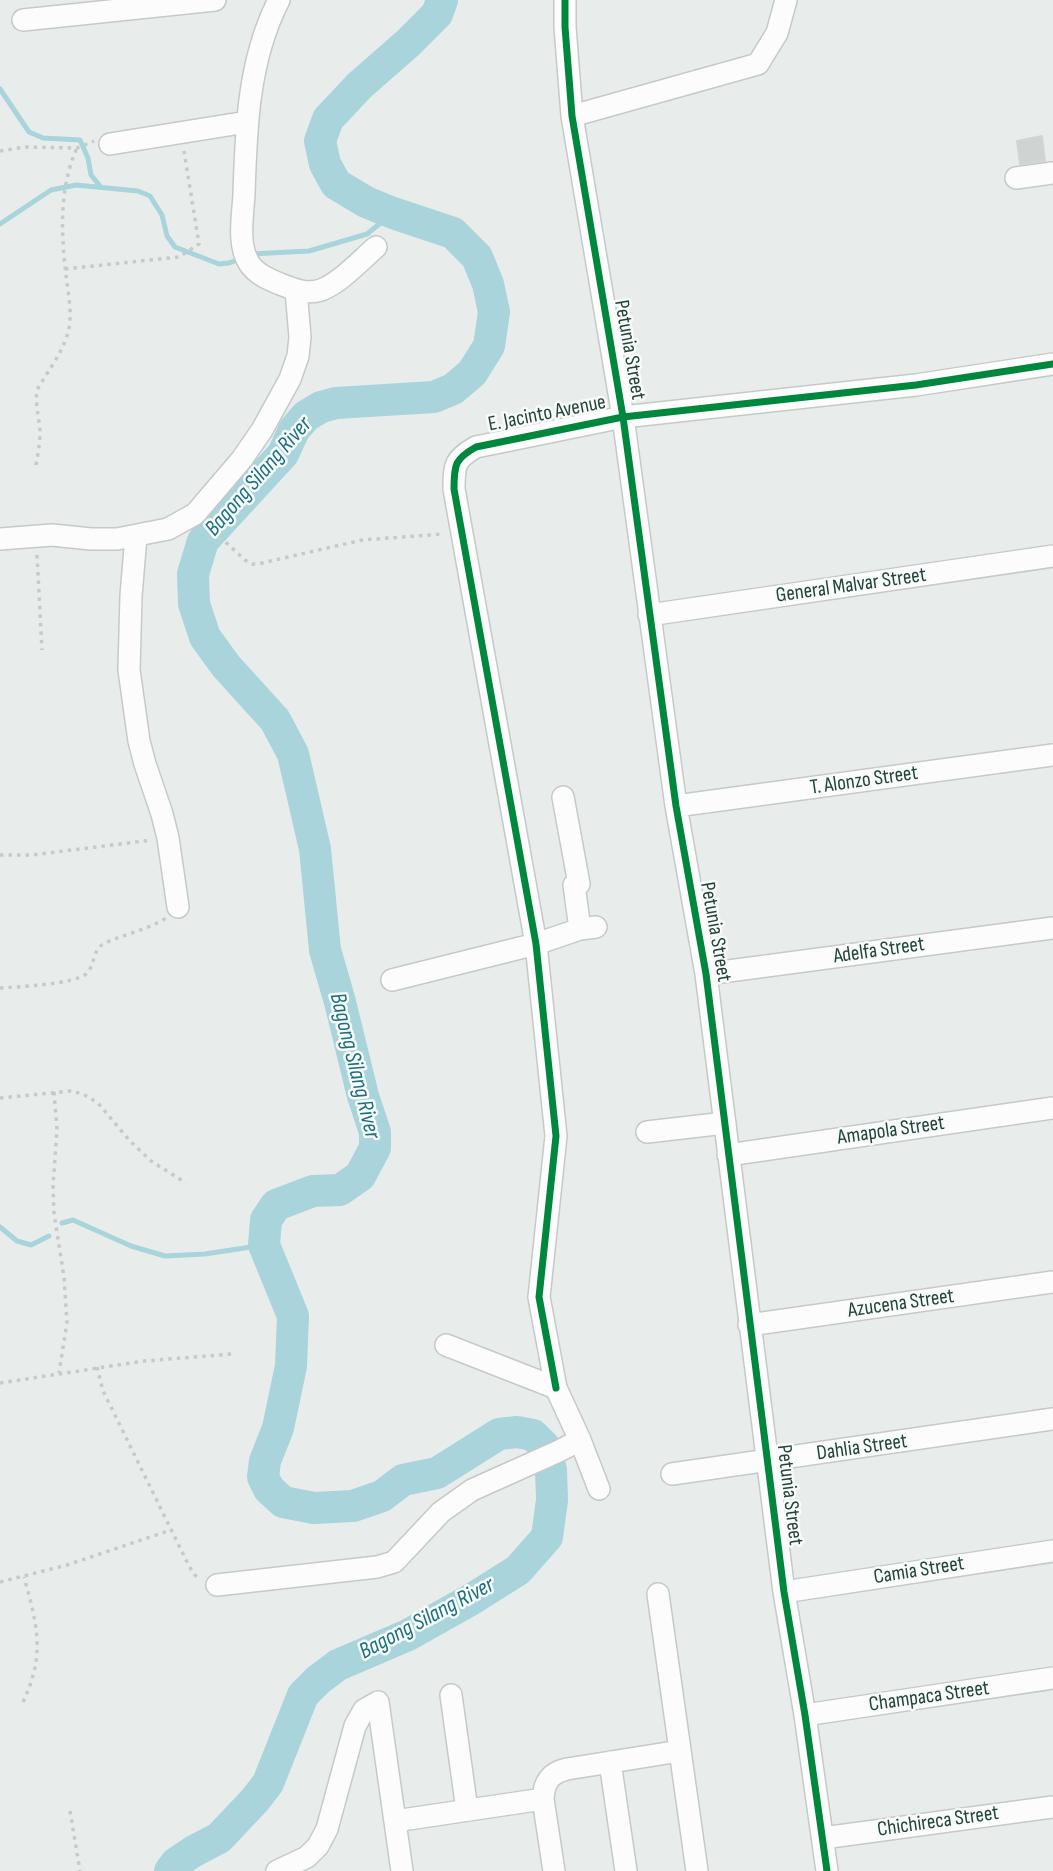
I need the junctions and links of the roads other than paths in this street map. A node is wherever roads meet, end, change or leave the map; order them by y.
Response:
1 (215, 0) edge
2 (279, 0) edge
3 (565, 0) edge
4 (786, 0) edge
5 (23, 20) dead end
6 (572, 116) junction
7 (247, 122) junction
8 (101, 143) road end
9 (1053, 173) edge
10 (1016, 178) dead end
11 (376, 247) dead end
12 (296, 290) junction
13 (1053, 364) edge
14 (623, 417) junction
15 (136, 536) junction
16 (0, 539) edge
17 (1053, 556) edge
18 (649, 615) junction
19 (1053, 755) edge
20 (563, 797) dead end
21 (676, 806) junction
22 (178, 907) road end
23 (1053, 928) edge
24 (537, 944) junction
25 (706, 974) junction
26 (392, 980) dead end
27 (1053, 1108) edge
28 (724, 1123) junction
29 (647, 1132) dead end
30 (728, 1154) junction
31 (1053, 1282) edge
32 (749, 1325) junction
33 (446, 1345) dead end
34 (556, 1388) junction
35 (1053, 1419) edge
36 (580, 1440) junction
37 (768, 1462) junction
38 (672, 1474) dead end
39 (599, 1489) dead end
40 (1053, 1551) edge
41 (217, 1585) road end
42 (784, 1592) junction
43 (658, 1594) dead end
44 (1053, 1678) edge
45 (451, 1695) dead end
46 (805, 1715) junction
47 (680, 1751) junction
48 (610, 1762) junction
49 (543, 1799) junction
50 (1053, 1807) edge
51 (467, 1810) junction
52 (395, 1821) junction
53 (823, 1838) junction
54 (277, 1871) edge
55 (402, 1871) edge
56 (554, 1871) edge
57 (626, 1871) edge
58 (697, 1871) edge
59 (827, 1871) edge

1 - 5 street
2 - 7 street
3 - 6 street, Petunia Street
4 - 6 street
6 - 14 street, Petunia Street
7 - 8 street
7 - 12 street
9 - 10 street
11 - 12 street
12 - 15 street
13 - 14 street, E. Jacinto Avenue
14 - 18 street, Petunia Street
14 - 24 street, E. Jacinto Avenue
15 - 16 street
15 - 22 street
17 - 18 street, General Malvar Street
18 - 21 street, Petunia Street
19 - 21 street, T. Alonzo Street
20 - 24 street
21 - 25 street, Petunia Street
23 - 25 street, Adelfa Street
24 - 26 street
24 - 34 street, E. Jacinto Avenue
25 - 28 street, Petunia Street
27 - 30 street, Amapola Street
28 - 29 street
28 - 30 street, Petunia Street
30 - 32 street, Petunia Street
31 - 32 street, Azucena Street
32 - 37 street, Petunia Street
33 - 34 street
34 - 36 street, E. Jacinto Avenue
35 - 37 street, Dahlia Street
36 - 39 street, E. Jacinto Avenue
36 - 41 street
37 - 38 street, Dahlia Street
37 - 42 street, Petunia Street
40 - 42 street, Camia Street
42 - 46 street, Petunia Street
43 - 47 street
44 - 46 street, Champaca Street
45 - 51 street
46 - 53 street, Petunia Street
47 - 48 street
47 - 58 street
48 - 49 street
48 - 57 street
49 - 51 street
49 - 56 street
50 - 53 street, Chichireca Street
51 - 52 street
52 - 54 street
52 - 55 street
53 - 59 street, Petunia Street

